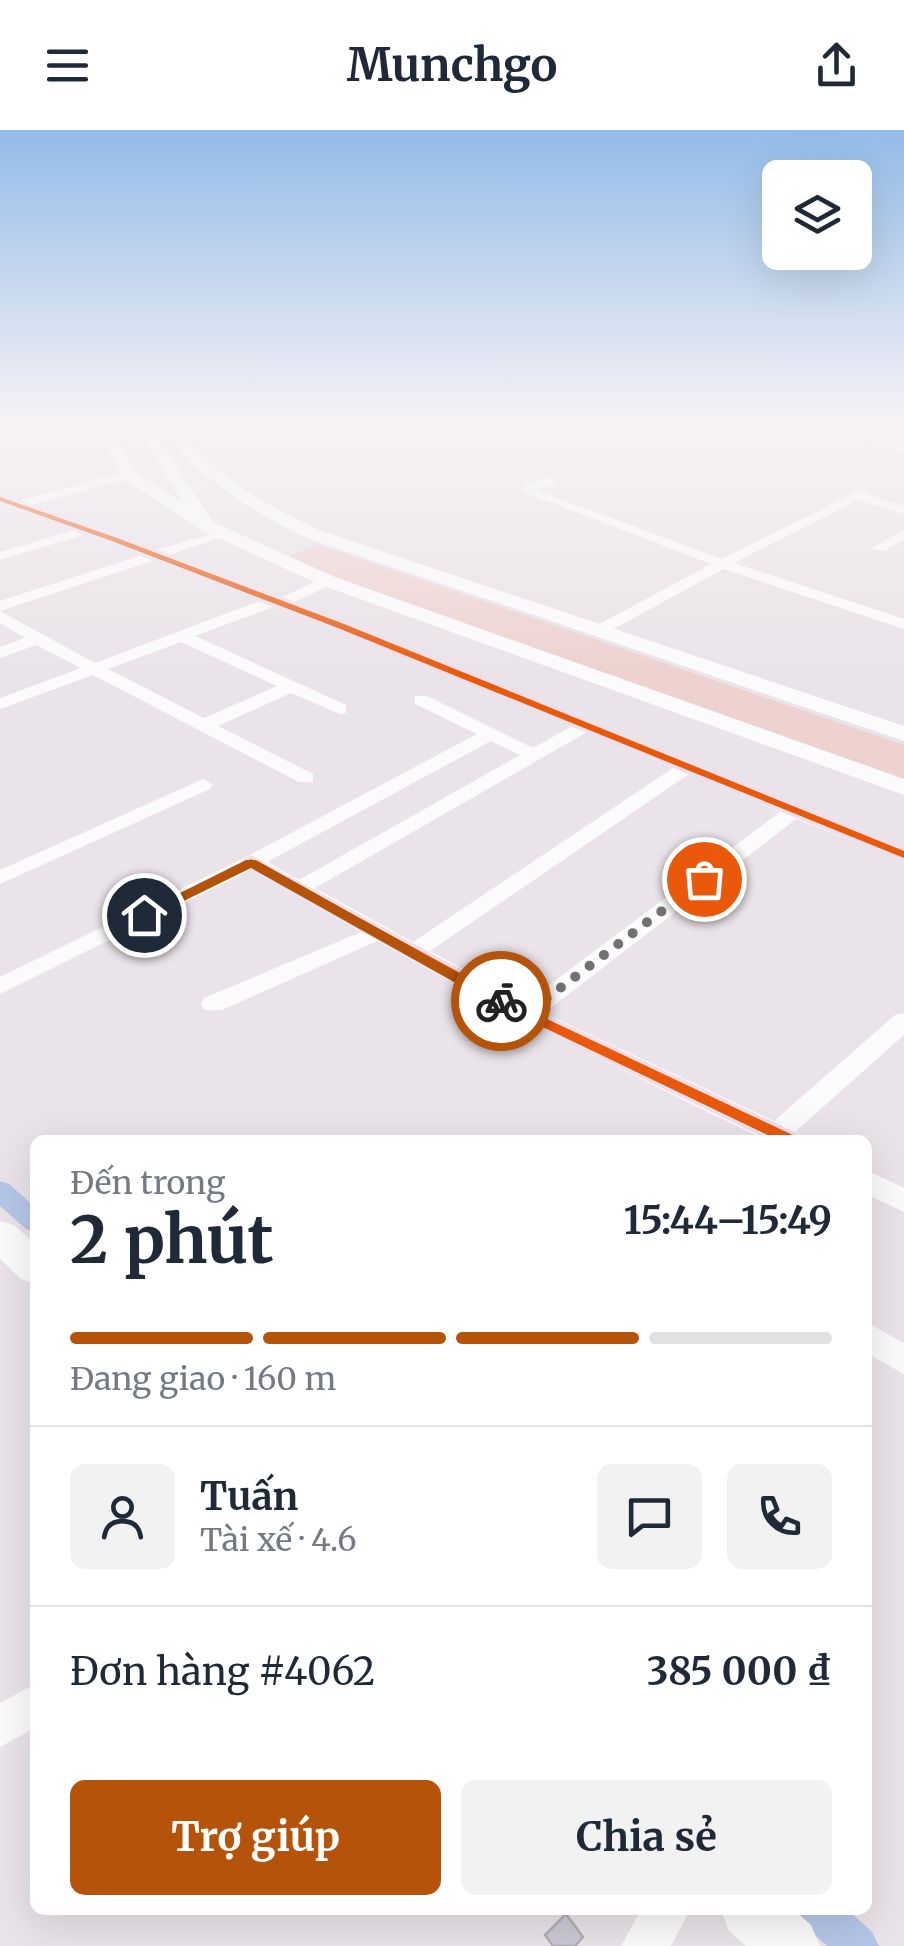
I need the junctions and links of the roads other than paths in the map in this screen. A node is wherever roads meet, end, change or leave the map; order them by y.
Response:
1 (22, 506) edge
2 (187, 506) edge
3 (202, 506) edge
4 (247, 506) edge
5 (254, 506) edge
6 (567, 506) edge
7 (836, 506) edge
8 (260, 510) junction
9 (214, 520) junction
10 (90, 529) junction
11 (904, 534) edge
12 (879, 548) dead end
13 (156, 554) junction
14 (0, 556) edge
15 (726, 565) junction
16 (328, 581) junction
17 (280, 601) junction
18 (0, 606) edge
19 (0, 616) edge
20 (904, 624) edge
21 (598, 631) junction
22 (180, 635) junction
23 (37, 639) junction
24 (0, 653) edge
25 (93, 668) junction
26 (291, 686) junction
27 (421, 700) dead end
28 (0, 704) edge
29 (340, 709) dead end
30 (207, 724) junction
31 (585, 726) junction
32 (904, 734) edge
33 (489, 735) junction
34 (532, 754) junction
35 (688, 767) junction
36 (306, 778) dead end
37 (203, 784) dead end
38 (904, 787) edge
39 (794, 811) junction
40 (904, 855) edge
41 (251, 862) junction
42 (0, 878) edge
43 (296, 890) junction
44 (375, 934) junction
45 (410, 954) junction
46 (0, 986) edge
47 (213, 1004) dead end
48 (526, 1014) junction
49 (900, 1031) edge
50 (782, 1135) edge
51 (785, 1135) edge
52 (0, 1236) edge
53 (30, 1263) edge
54 (872, 1340) edge
55 (904, 1360) edge
56 (30, 1707) edge
57 (0, 1728) edge
58 (665, 1915) edge
59 (756, 1915) edge
60 (644, 1946) edge
61 (790, 1946) edge

1 - 10 street
2 - 9 street
3 - 9 street
4 - 8 street
5 - 8 street
6 - 15 street
7 - 15 street
8 - 9 street
8 - 21 street
9 - 13 street
9 - 16 street
10 - 13 street
10 - 14 street
11 - 12 street
13 - 17 street
13 - 18 street
15 - 20 street
15 - 21 street
16 - 17 street
16 - 38 street
17 - 22 street
17 - 31 street
19 - 23 street
21 - 32 street
22 - 25 street
22 - 26 street
23 - 24 street
23 - 25 street
25 - 28 street
25 - 30 street
26 - 29 street
26 - 30 street
27 - 33 street
30 - 36 street
31 - 34 street
31 - 35 street
33 - 34 street
33 - 41 street
34 - 43 street
35 - 39 street
35 - 45 street
37 - 42 street
39 - 40 street
39 - 48 street
41 - 43 street
41 - 46 street
43 - 44 street
44 - 45 street
44 - 47 street
45 - 48 street
48 - 50 street
49 - 51 street
52 - 53 street
54 - 55 street
56 - 57 street
58 - 60 street
59 - 61 street

